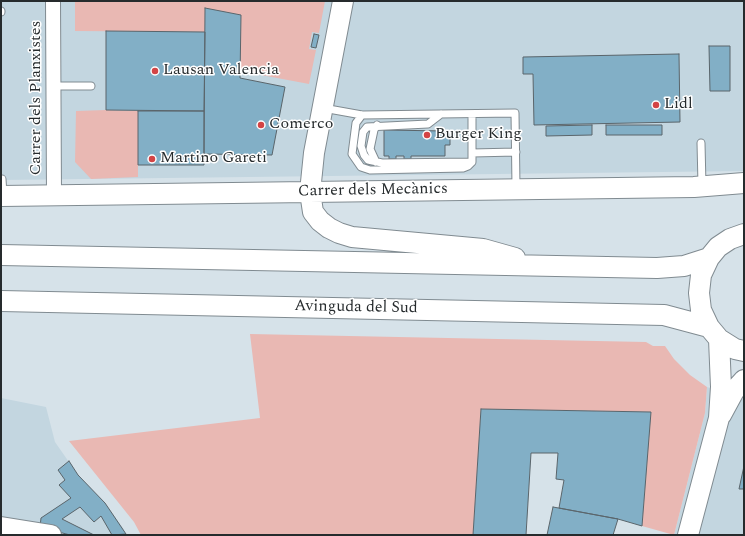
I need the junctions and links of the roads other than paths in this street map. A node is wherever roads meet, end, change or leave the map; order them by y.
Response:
1 (53, 1) edge
2 (343, 1) edge
3 (54, 86) junction
4 (91, 86) dead end
5 (323, 108) junction
6 (441, 114) junction
7 (472, 114) junction
8 (362, 115) junction
9 (377, 125) junction
10 (701, 143) dead end
11 (516, 152) junction
12 (472, 153) junction
13 (376, 162) junction
14 (472, 162) junction
15 (744, 183) edge
16 (702, 185) junction
17 (516, 189) junction
18 (2, 190) edge
19 (310, 192) junction
20 (331, 192) junction
21 (54, 195) junction
22 (329, 228) junction
23 (744, 233) edge
24 (1, 255) edge
25 (709, 258) junction
26 (544, 266) junction
27 (1, 300) edge
28 (714, 333) junction
29 (744, 351) edge
30 (744, 380) edge
31 (718, 418) junction
32 (7, 530) edge
33 (50, 535) edge
34 (688, 535) edge

1 - 3 street, Carrer dels Planxistes
2 - 5 main road
3 - 4 lane
3 - 21 street, Carrer dels Planxistes
5 - 8 lane
5 - 19 main road
6 - 7 lane
6 - 8 lane
6 - 9 lane
7 - 11 lane
7 - 12 lane
8 - 14 lane
9 - 13 lane
9 - 13 lane
10 - 16 lane
11 - 12 lane
11 - 17 lane
12 - 14 lane
13 - 14 lane
15 - 16 main road, Carrer dels Mecànics
16 - 17 main road, Carrer dels Mecànics
17 - 20 main road, Carrer dels Mecànics
18 - 21 main road, Carrer dels Mecànics
19 - 20 main road, Carrer dels Mecànics
19 - 21 main road, Carrer dels Mecànics
19 - 22 main road
20 - 22 main road
22 - 26 main road
23 - 25 main road
24 - 26 main road
25 - 26 main road
25 - 28 main road
27 - 28 main road, Avinguda del Sud
28 - 29 main road, Avinguda del Sud
28 - 31 main road
30 - 31 main road
31 - 34 main road
32 - 33 main road

